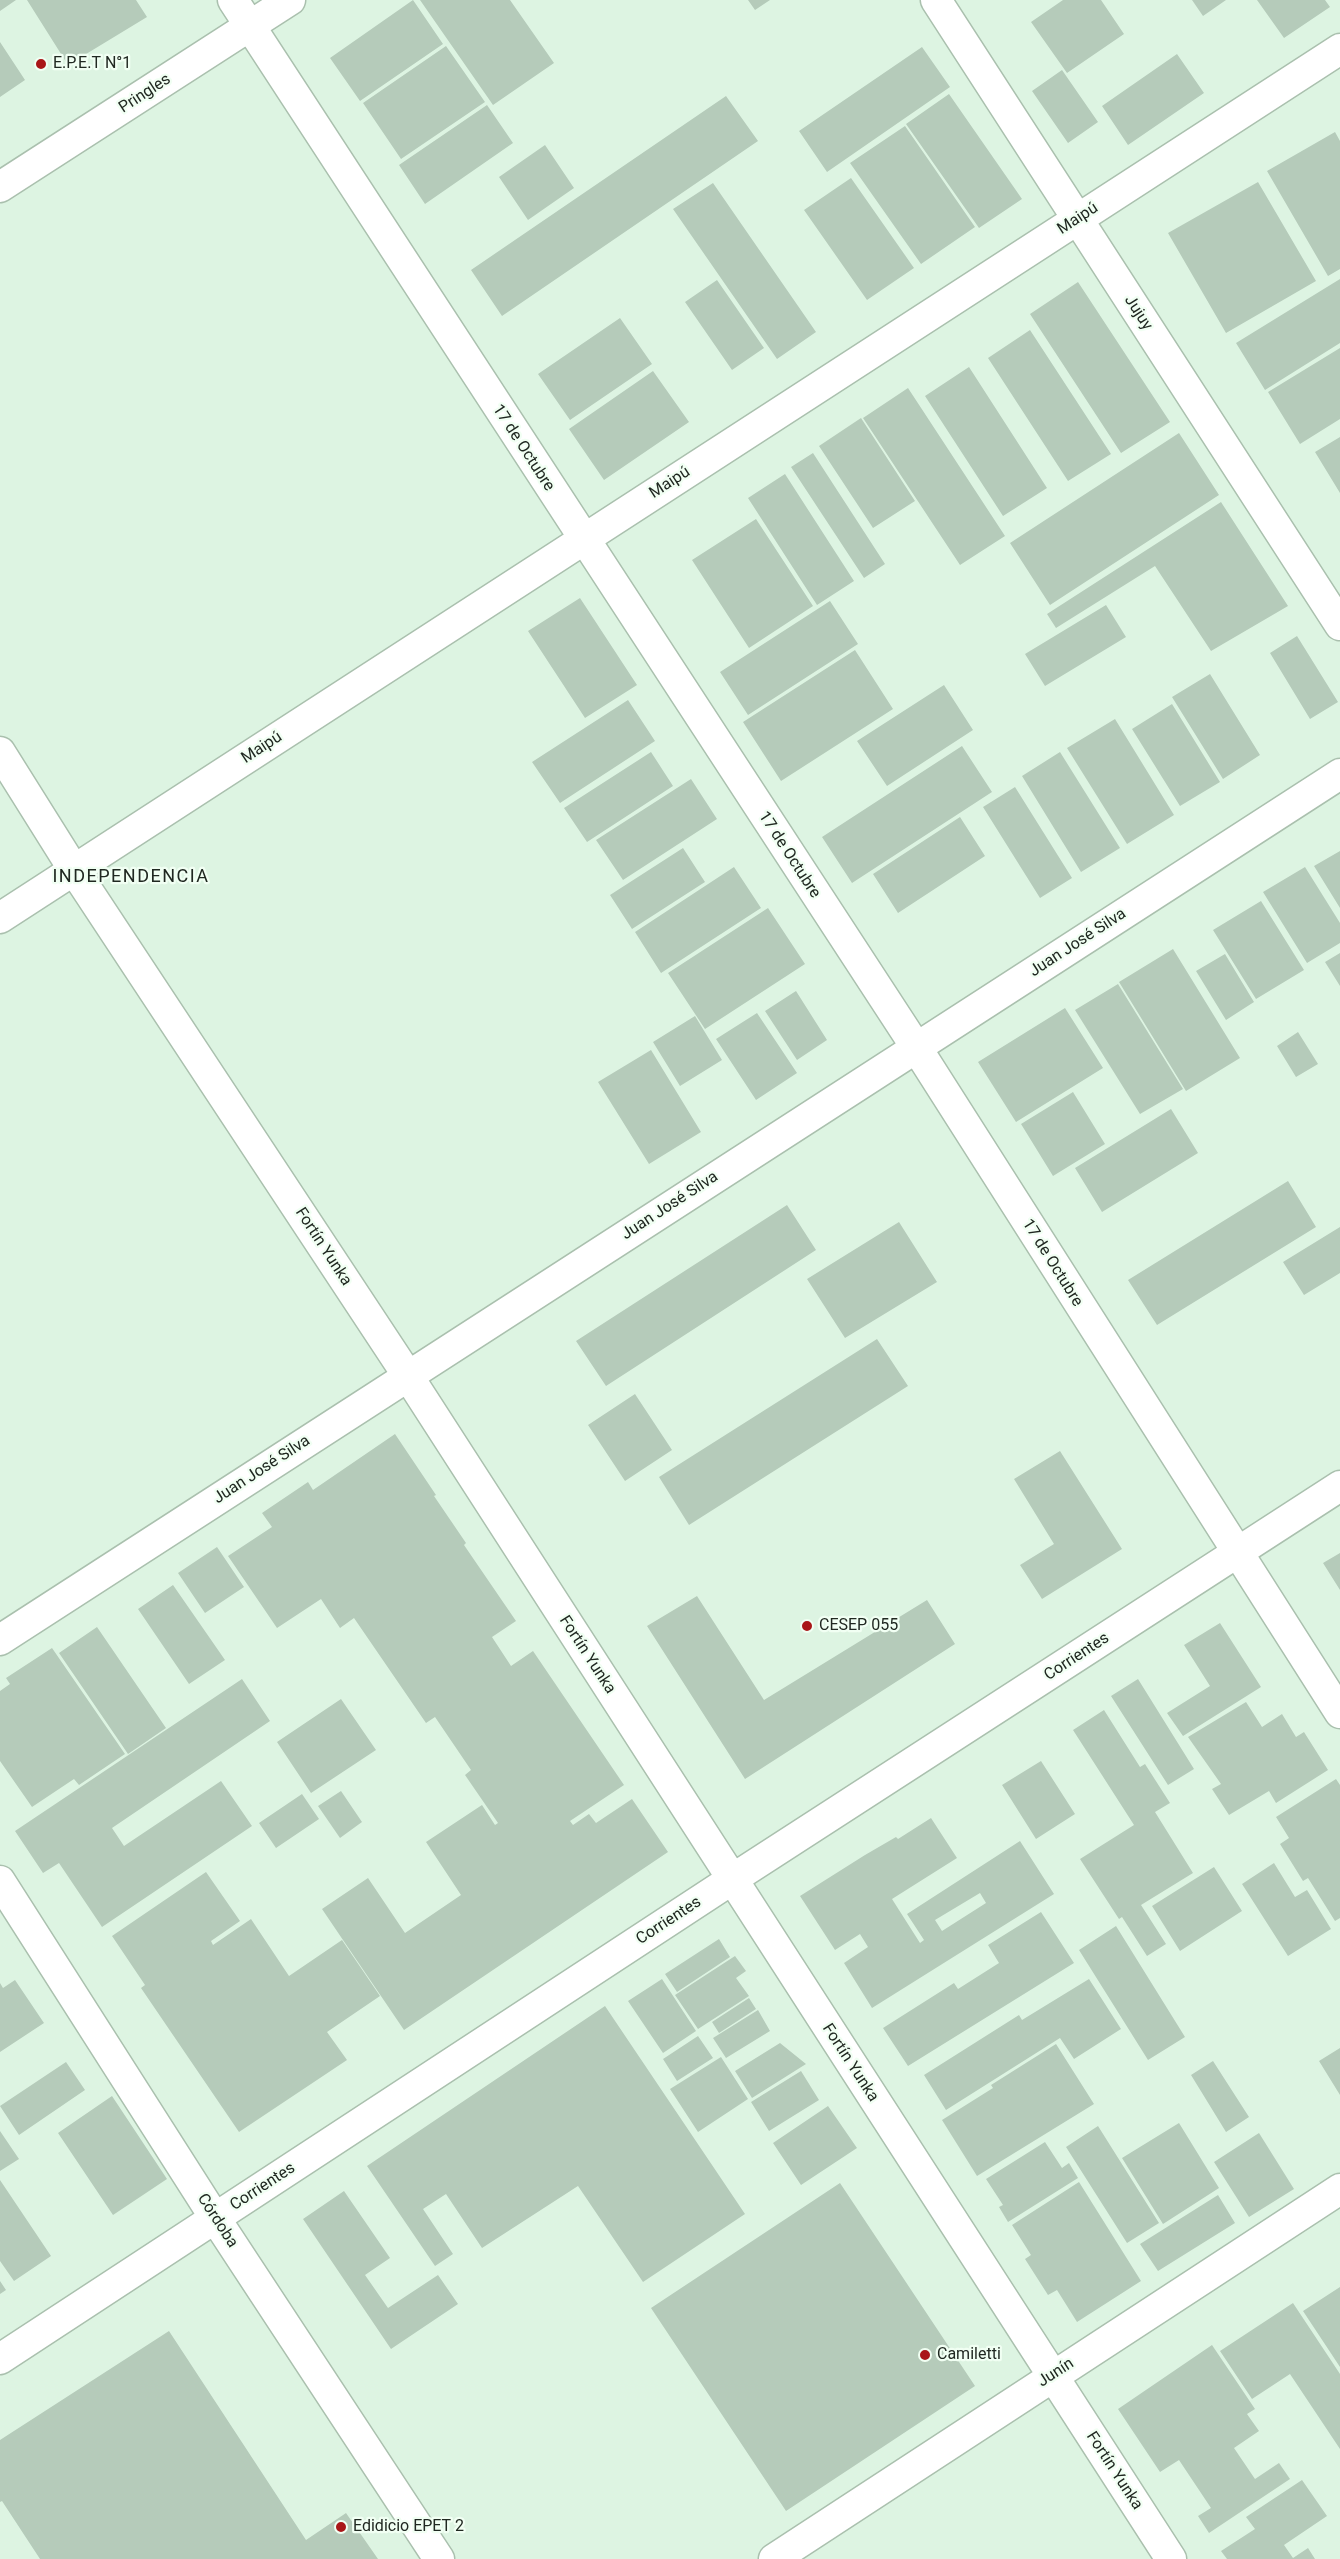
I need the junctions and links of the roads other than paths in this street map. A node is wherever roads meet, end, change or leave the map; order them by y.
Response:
1 (233, 0) edge
2 (290, 0) edge
3 (936, 0) edge
4 (250, 26) junction
5 (1340, 49) edge
6 (0, 187) edge
7 (1078, 219) junction
8 (583, 540) junction
9 (1340, 625) edge
10 (0, 752) edge
11 (1340, 774) edge
12 (74, 870) junction
13 (0, 918) edge
14 (916, 1047) junction
15 (408, 1376) junction
16 (1340, 1486) edge
17 (1237, 1554) junction
18 (0, 1640) edge
19 (1340, 1713) edge
20 (731, 1880) junction
21 (0, 1881) edge
22 (1340, 2189) edge
23 (215, 2218) junction
24 (0, 2359) edge
25 (1052, 2376) junction
26 (439, 2559) edge
27 (774, 2559) edge
28 (1171, 2559) edge

1 - 4 street, 17 de Octubre
2 - 4 street, Pringles
3 - 7 street, Jujuy
4 - 6 street, Pringles
4 - 8 street, 17 de Octubre
5 - 7 street, Maipú
7 - 8 street, Maipú
7 - 9 street, Jujuy
8 - 12 street, Maipú
8 - 14 street, 17 de Octubre
10 - 12 street, Fortín Yunka
11 - 14 street, Juan José Silva
12 - 13 street, Maipú
12 - 15 street, Fortín Yunka
14 - 15 street, Juan José Silva
14 - 17 street, 17 de Octubre
15 - 18 street, Juan José Silva
15 - 20 street, Fortín Yunka
16 - 17 street, Corrientes
17 - 19 street, 17 de Octubre
17 - 20 street, Corrientes
20 - 23 street, Corrientes
20 - 25 street, Fortín Yunka
21 - 23 street, Córdoba
22 - 25 street, Junín
23 - 24 street, Corrientes
23 - 26 street, Córdoba
25 - 27 street, Junín
25 - 28 street, Fortín Yunka

